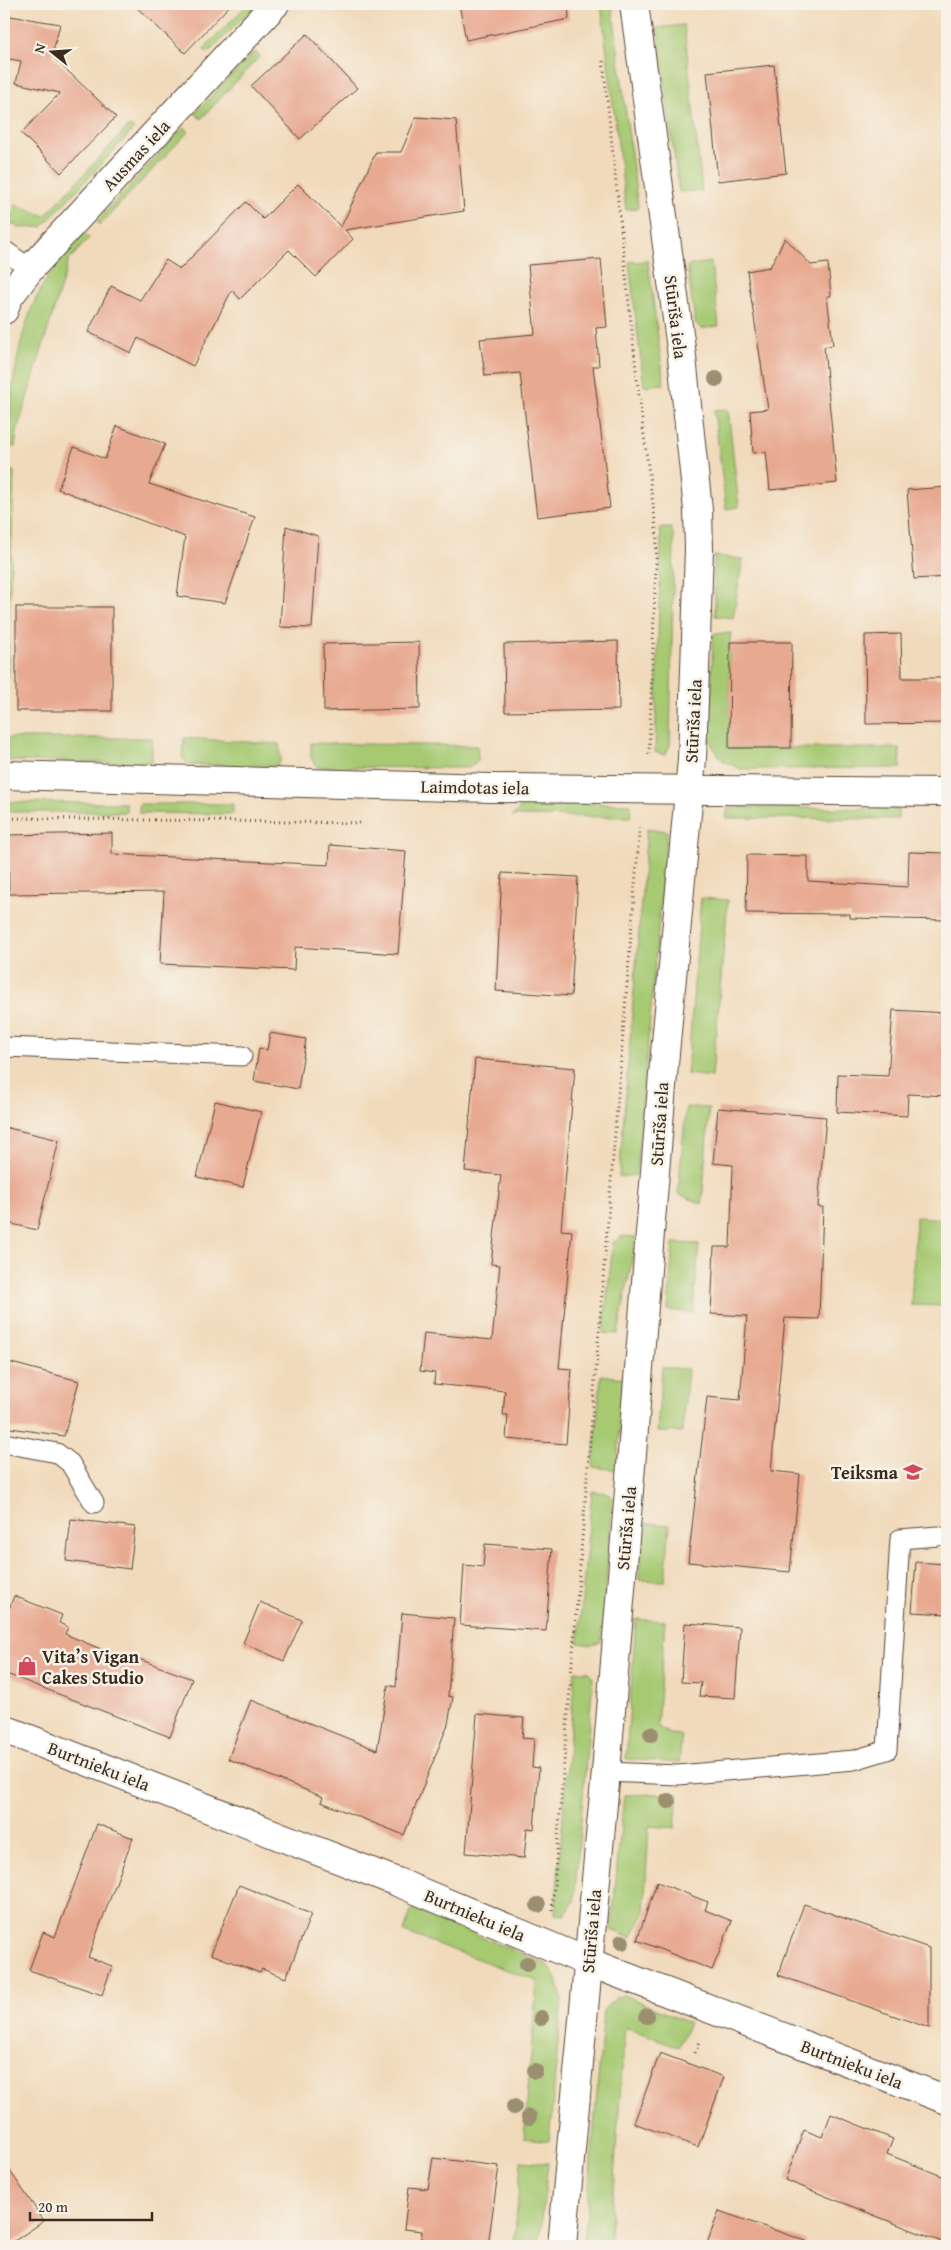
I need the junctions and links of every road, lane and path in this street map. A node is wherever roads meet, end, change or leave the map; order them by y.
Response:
1 (275, 4) edge
2 (634, 4) edge
3 (602, 53) dead end
4 (4, 250) edge
5 (30, 269) junction
6 (4, 310) edge
7 (4, 775) edge
8 (644, 789) junction
9 (688, 789) junction
10 (947, 792) edge
11 (4, 1047) edge
12 (242, 1056) dead end
13 (4, 1443) edge
14 (94, 1503) dead end
15 (938, 1536) dead end
16 (4, 1729) edge
17 (606, 1772) junction
18 (552, 1913) dead end
19 (588, 1962) junction
20 (947, 2100) edge
21 (562, 2246) edge

1 - 5 street, Ausmas iela
2 - 9 street, Stūrīša iela
3 - 8 path
4 - 5 lane
5 - 6 street, Ausmas iela
7 - 8 street, Laimdotas iela
8 - 9 street, Laimdotas iela
8 - 18 path
9 - 10 street, Laimdotas iela
9 - 17 street, Stūrīša iela
11 - 12 lane
13 - 14 lane
15 - 17 lane
16 - 19 street, Burtnieku iela
17 - 19 street, Stūrīša iela
19 - 20 street, Burtnieku iela
19 - 21 street, Stūrīša iela

